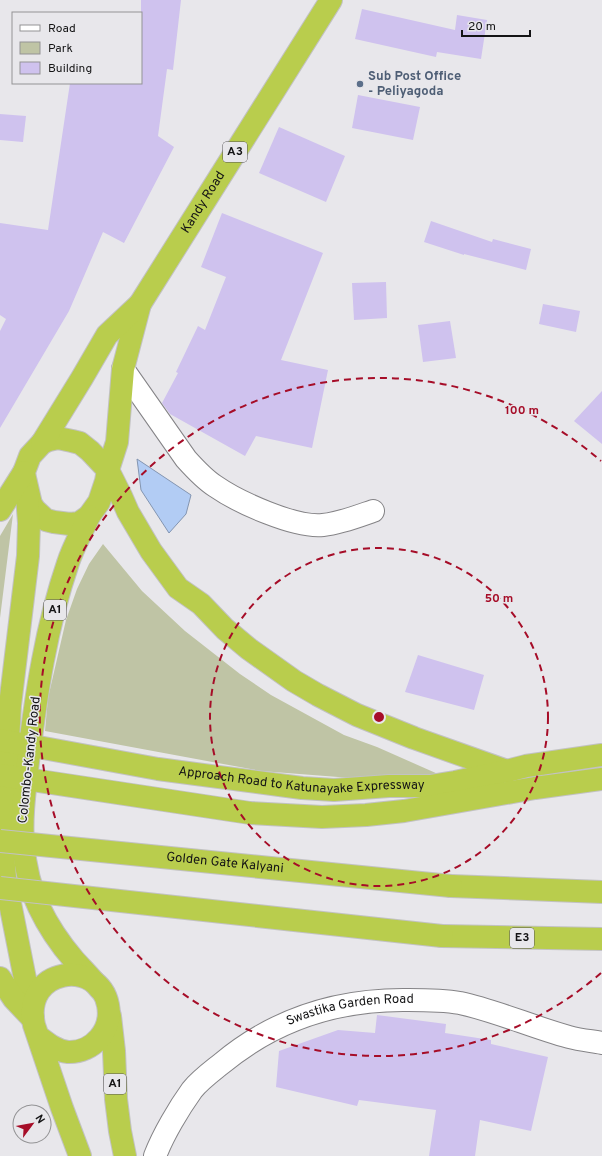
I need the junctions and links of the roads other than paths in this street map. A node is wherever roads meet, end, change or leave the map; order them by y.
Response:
1 (330, 0) edge
2 (140, 304) junction
3 (123, 369) junction
4 (42, 443) junction
5 (108, 470) junction
6 (26, 481) junction
7 (0, 510) edge
8 (373, 510) dead end
9 (89, 516) junction
10 (0, 740) edge
11 (602, 755) edge
12 (507, 772) junction
13 (0, 775) edge
14 (602, 779) edge
15 (0, 841) edge
16 (0, 888) edge
17 (602, 892) edge
18 (602, 939) edge
19 (0, 978) edge
20 (100, 989) junction
21 (109, 1011) junction
22 (36, 1028) junction
23 (602, 1043) edge
24 (80, 1156) edge
25 (126, 1156) edge
26 (155, 1156) edge

1 - 2 highway, Kandy Road / A3
2 - 3 highway, Kandy Road / A3
2 - 4 highway, Kandy Road / A3
3 - 5 highway, Kandy Road / A3
3 - 8 street
4 - 5 highway
4 - 6 highway
5 - 9 highway
5 - 12 highway
6 - 7 highway
6 - 9 highway
6 - 22 highway
9 - 20 highway, Colombo-Kandy Road / A1
10 - 12 highway, Approach Road to Katunayake Expressway
11 - 12 highway, Approach Road to Katunayake Expressway
13 - 14 highway, Approach Road to Katunayake Expressway
15 - 17 highway, Golden Gate Kalyani, bridge
16 - 18 highway, E3, bridge
19 - 22 highway
20 - 21 highway, Colombo-Kandy Road
20 - 22 highway
21 - 22 highway
21 - 25 highway, A1
22 - 24 highway
23 - 26 street, Swastika Garden Road

